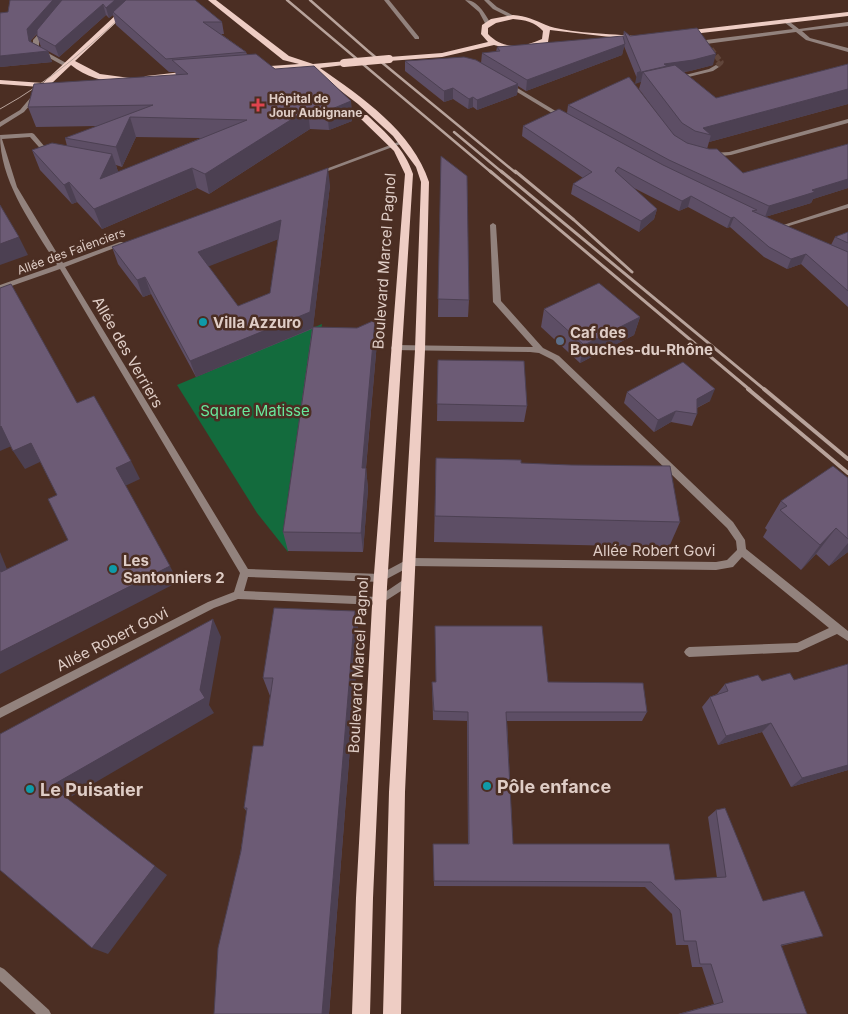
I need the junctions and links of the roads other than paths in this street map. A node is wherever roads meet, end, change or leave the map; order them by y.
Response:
1 (136, 0) edge
2 (212, 0) edge
3 (386, 0) edge
4 (468, 0) edge
5 (486, 0) edge
6 (848, 14) edge
7 (513, 17) junction
8 (786, 21) junction
9 (488, 24) junction
10 (848, 24) edge
11 (48, 27) edge
12 (545, 27) junction
13 (797, 30) junction
14 (696, 31) junction
15 (674, 34) edge
16 (646, 37) edge
17 (417, 38) dead end
18 (636, 38) junction
19 (579, 41) edge
20 (706, 42) junction
21 (493, 43) junction
22 (554, 43) edge
23 (534, 46) junction
24 (838, 48) junction
25 (711, 49) tunnel mouth
26 (848, 50) edge
27 (407, 57) junction
28 (848, 58) edge
29 (68, 63) junction
30 (420, 65) edge
31 (313, 66) junction
32 (716, 67) edge
33 (249, 69) edge
34 (198, 72) edge
35 (136, 80) junction
36 (667, 80) edge
37 (0, 82) edge
38 (503, 82) edge
39 (44, 86) junction
40 (54, 86) edge
41 (102, 86) edge
42 (848, 121) edge
43 (570, 122) edge
44 (0, 125) edge
45 (0, 138) edge
46 (398, 143) junction
47 (706, 156) edge
48 (50, 157) edge
49 (311, 176) edge
50 (848, 206) edge
51 (768, 223) edge
52 (493, 225) dead end
53 (777, 228) junction
54 (786, 232) edge
55 (127, 242) edge
56 (61, 266) junction
57 (0, 288) edge
58 (395, 348) junction
59 (420, 350) junction
60 (540, 350) junction
61 (742, 551) junction
62 (410, 562) junction
63 (245, 573) junction
64 (381, 578) junction
65 (409, 582) junction
66 (238, 596) junction
67 (379, 601) junction
68 (837, 629) junction
69 (848, 637) edge
70 (689, 652) dead end
71 (0, 713) edge
72 (0, 973) edge
73 (45, 1014) edge
74 (361, 1014) edge
75 (392, 1014) edge

1 - 29 main road
2 - 31 main road
3 - 17 street
4 - 9 street
5 - 7 street
6 - 8 main road
7 - 9 main road
7 - 12 main road
8 - 13 street
8 - 14 main road
9 - 21 main road
10 - 13 street
11 - 29 street
12 - 18 main road
12 - 23 main road
13 - 20 street
13 - 24 street
14 - 15 main road
14 - 20 street
16 - 18 main road
18 - 19 main road
20 - 25 street
21 - 23 main road
21 - 27 main road
22 - 23 main road
24 - 26 street
24 - 28 street
27 - 30 street
27 - 31 main road, bridge
29 - 35 main road
29 - 39 main road
31 - 33 main road
31 - 46 main road, Boulevard Marcel Pagnol
32 - 36 street
34 - 35 main road
35 - 41 main road
37 - 39 main road
38 - 43 street
39 - 40 main road
39 - 44 street
42 - 47 street
45 - 48 street
45 - 56 street, Allée des Verriers
46 - 49 street
46 - 58 main road, Boulevard Marcel Pagnol
46 - 59 main road, Boulevard Marcel Pagnol
50 - 53 street
51 - 53 street
52 - 60 street
53 - 54 street
55 - 56 street, Allée des FaÏenciers
56 - 57 street, Allée des FaÏenciers
56 - 63 street, Allée des Verriers
58 - 59 street
58 - 64 main road, Boulevard Marcel Pagnol
59 - 60 street
59 - 62 main road, Boulevard Marcel Pagnol
60 - 61 street, Allée Robert Govi
61 - 62 street, Allée Robert Govi
61 - 68 street
62 - 64 street, Allée Robert Govi
62 - 65 main road, Boulevard Marcel Pagnol
63 - 64 street
63 - 66 street
64 - 67 main road, Boulevard Marcel Pagnol
65 - 67 street
65 - 75 main road, Boulevard Marcel Pagnol
66 - 67 street, Allée Robert Govi
66 - 71 street, Allée Robert Govi
67 - 74 main road, Boulevard Marcel Pagnol
68 - 69 street
68 - 70 street
72 - 73 street

